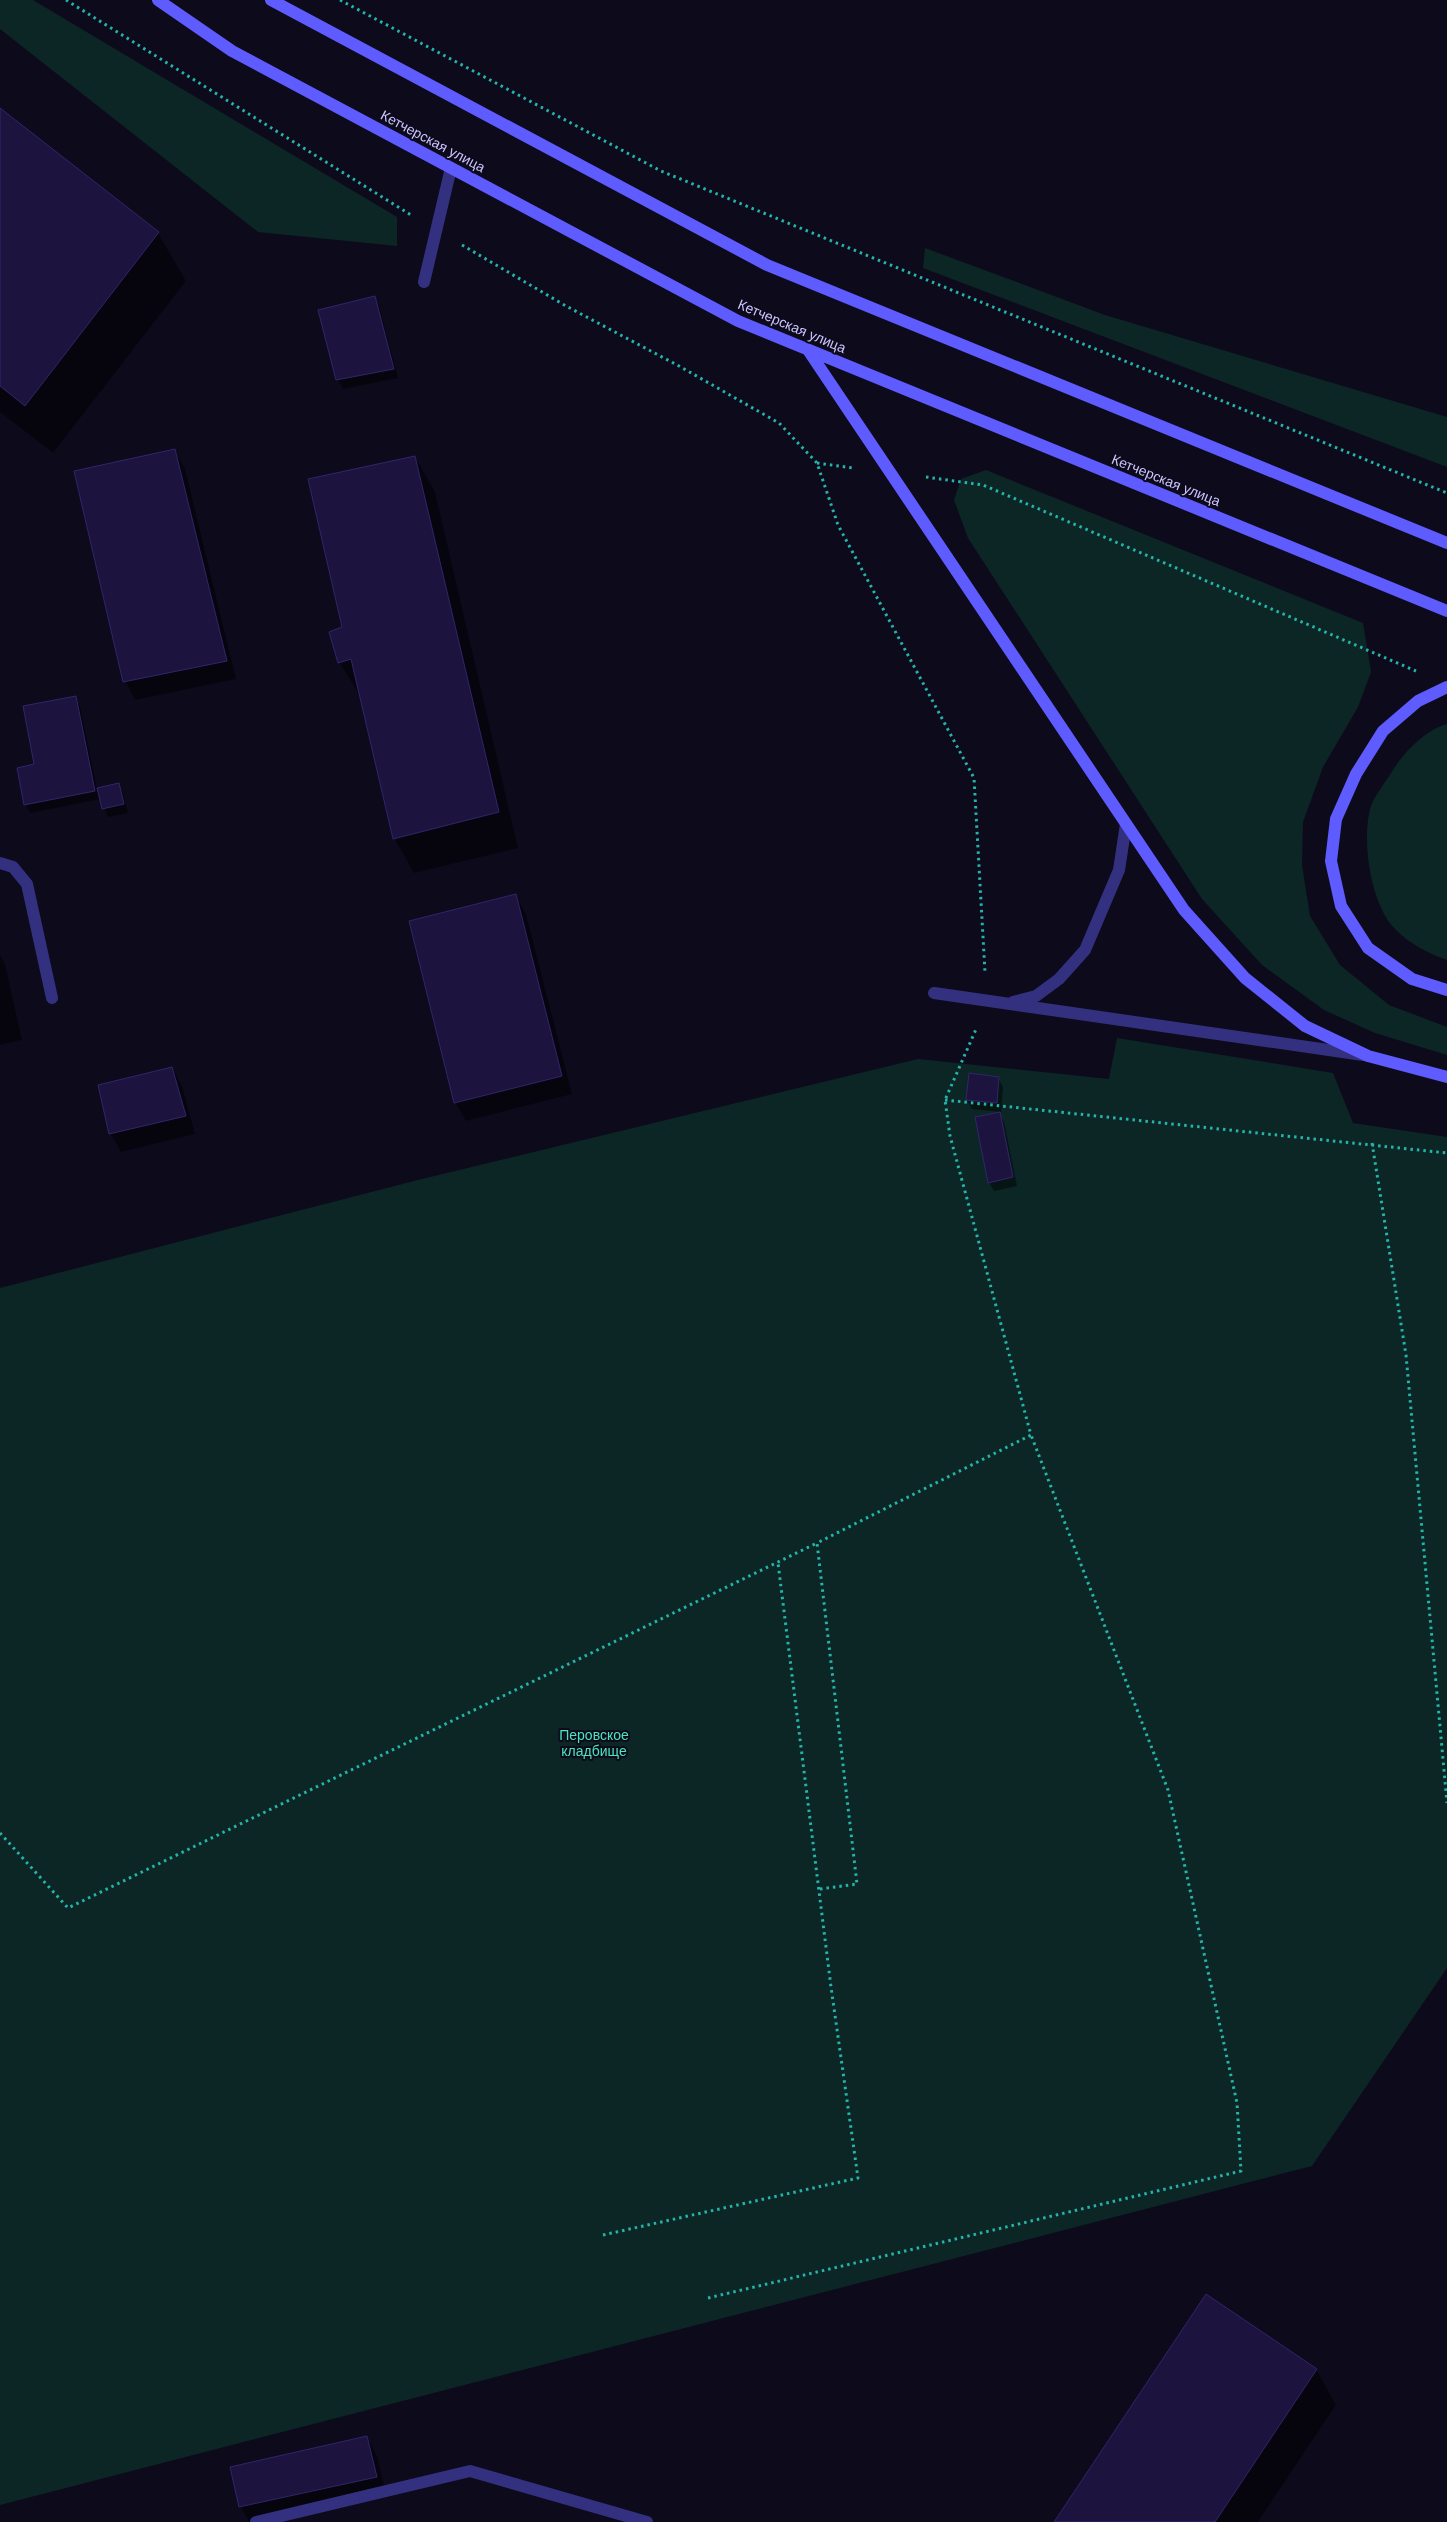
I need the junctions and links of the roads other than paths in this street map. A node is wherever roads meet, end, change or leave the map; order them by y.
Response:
1 (158, 0) edge
2 (270, 0) edge
3 (451, 168) junction
4 (424, 282) dead end
5 (808, 350) junction
6 (1447, 543) edge
7 (1447, 611) edge
8 (1447, 687) edge
9 (1126, 824) junction
10 (0, 863) edge
11 (1447, 990) edge
12 (934, 993) dead end
13 (52, 998) dead end
14 (1008, 1004) junction
15 (1368, 1056) junction
16 (1447, 1077) edge
17 (256, 2522) edge
18 (647, 2522) edge

1 - 3 main road, Кетчерская улица
2 - 6 main road
3 - 4 lane
3 - 5 main road, Кетчерская улица
5 - 7 main road, Кетчерская улица
5 - 9 main road
8 - 11 main road
9 - 14 lane
9 - 15 main road
10 - 13 lane
12 - 14 lane
14 - 15 lane
15 - 16 main road
17 - 18 lane

